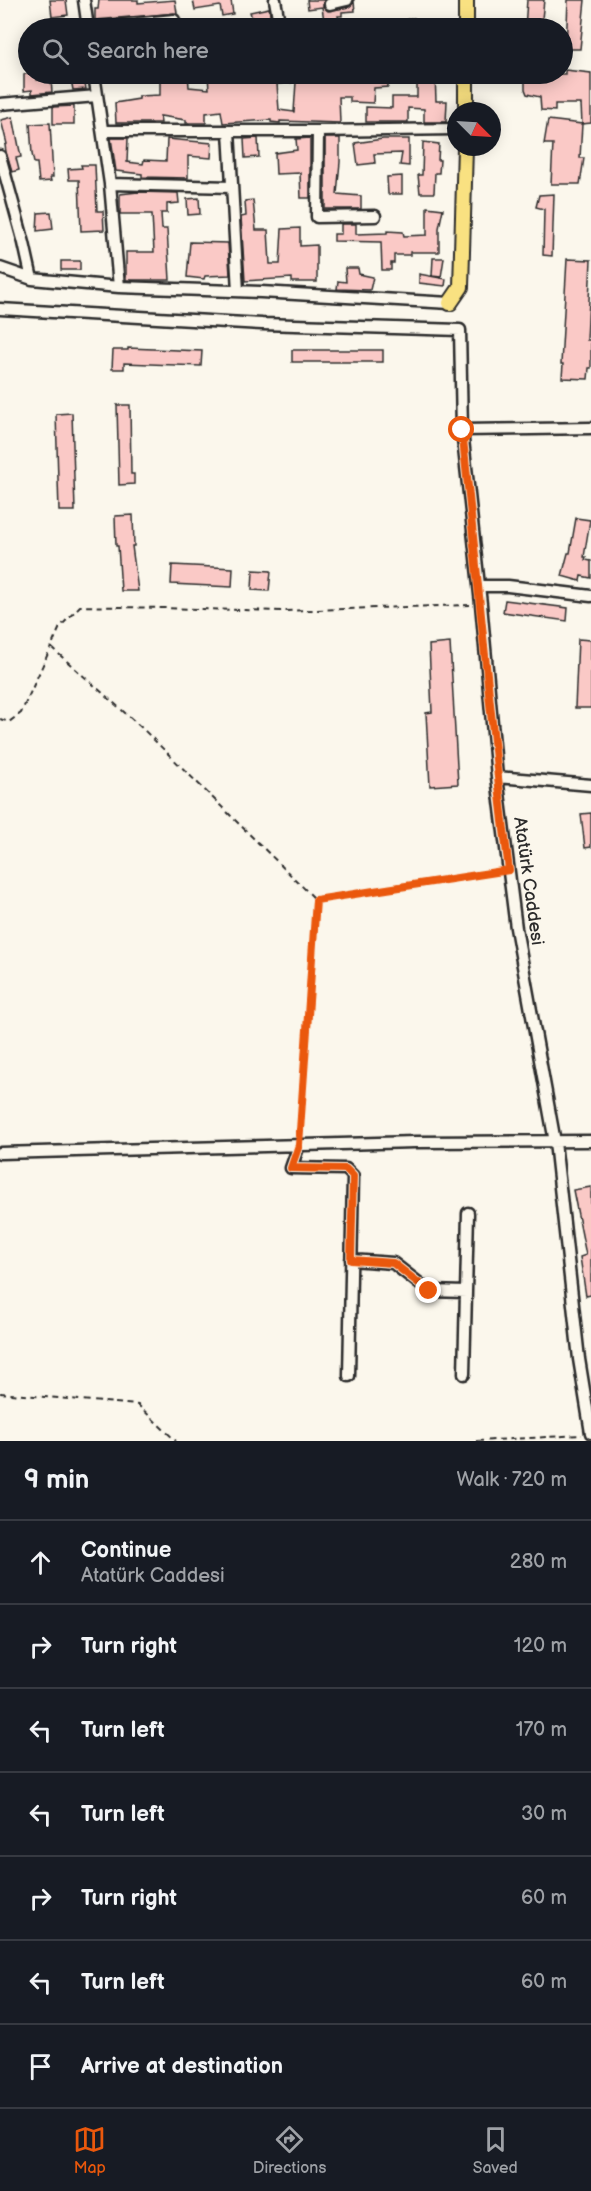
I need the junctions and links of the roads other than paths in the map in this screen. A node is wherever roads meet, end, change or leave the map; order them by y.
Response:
1 (84, 0) edge
2 (275, 0) edge
3 (347, 0) edge
4 (465, 0) edge
5 (330, 4) dead end
6 (87, 18) edge
7 (278, 18) edge
8 (466, 18) edge
9 (95, 84) edge
10 (466, 84) edge
11 (97, 96) junction
12 (466, 102) edge
13 (0, 104) edge
14 (447, 129) edge
15 (103, 131) junction
16 (229, 131) junction
17 (318, 131) junction
18 (0, 156) edge
19 (465, 156) edge
20 (110, 184) junction
21 (232, 187) junction
22 (375, 216) dead end
23 (0, 268) edge
24 (32, 279) junction
25 (119, 287) junction
26 (238, 291) junction
27 (450, 303) joint
28 (0, 309) edge
29 (591, 428) edge
30 (462, 430) junction
31 (479, 586) junction
32 (591, 596) edge
33 (497, 777) junction
34 (591, 785) edge
35 (591, 1141) edge
36 (555, 1142) junction
37 (299, 1145) junction
38 (0, 1153) edge
39 (468, 1213) dead end
40 (351, 1260) junction
41 (466, 1292) junction
42 (464, 1374) dead end
43 (349, 1376) dead end
44 (591, 1434) edge

1 - 6 street
2 - 7 street
3 - 5 street
4 - 8 main road
9 - 11 street
10 - 12 main road
11 - 13 street
11 - 15 street
14 - 17 street
15 - 16 street
15 - 20 street
16 - 17 street
16 - 21 street
17 - 22 street
18 - 24 street
19 - 27 main road
20 - 21 street
20 - 25 street
21 - 26 street
23 - 24 street
24 - 25 street
25 - 26 street
26 - 27 street
28 - 30 street, Atatürk Caddesi
29 - 30 street
30 - 31 street, Atatürk Caddesi
31 - 32 street
31 - 33 street, Atatürk Caddesi
33 - 34 street
33 - 36 street, Atatürk Caddesi
35 - 36 street
36 - 37 street
36 - 44 street, Atatürk Caddesi
37 - 38 street
37 - 40 street
39 - 41 street
40 - 41 street
40 - 43 street
41 - 42 street

